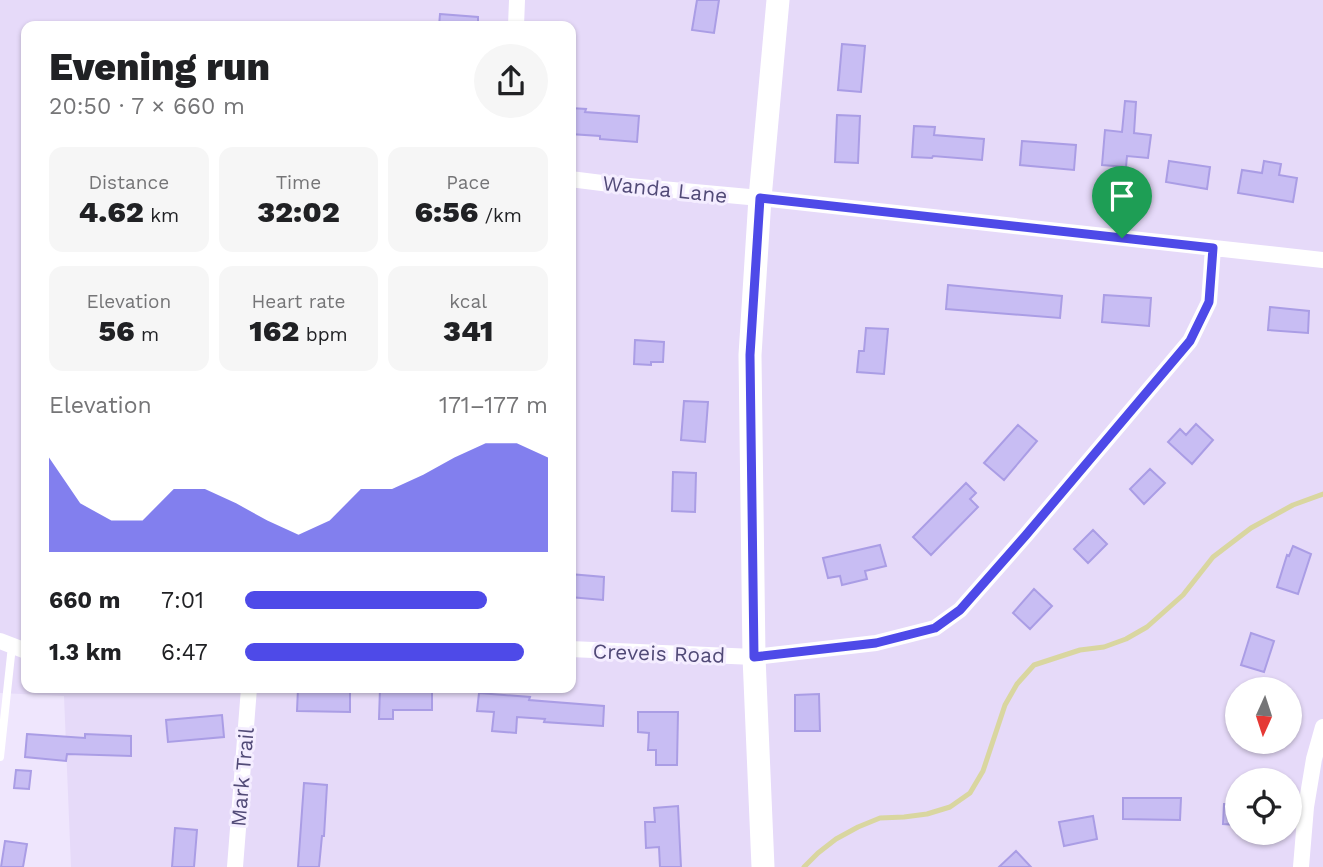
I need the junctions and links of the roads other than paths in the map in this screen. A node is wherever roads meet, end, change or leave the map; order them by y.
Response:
1 (517, 0) edge
2 (778, 0) edge
3 (516, 21) edge
4 (576, 180) edge
5 (760, 198) junction
6 (1213, 248) junction
7 (1323, 260) edge
8 (13, 646) edge
9 (576, 649) edge
10 (754, 657) junction
11 (249, 693) edge
12 (1323, 727) edge
13 (0, 757) edge
14 (235, 867) edge
15 (763, 867) edge
16 (1301, 867) edge

1 - 3 street
2 - 5 street
4 - 5 street, Wanda Lane
5 - 6 street, Wanda Lane
5 - 10 street
6 - 7 street, Wanda Lane
6 - 10 street, Creveis Road
8 - 13 lane
9 - 10 street, Creveis Road
10 - 15 street
11 - 14 street, Mark Trail
12 - 16 street

